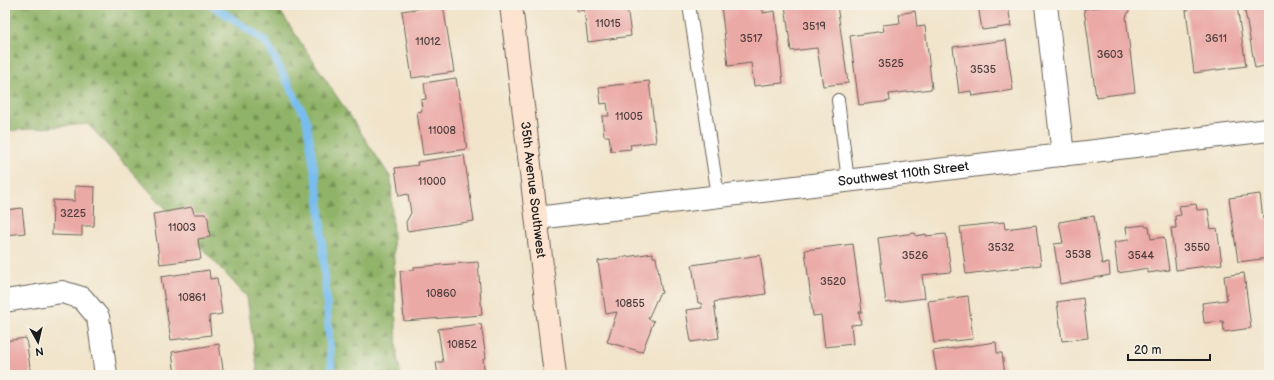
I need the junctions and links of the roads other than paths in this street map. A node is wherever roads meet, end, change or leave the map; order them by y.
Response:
1 (511, 5) edge
2 (689, 5) edge
3 (1046, 5) edge
4 (838, 100) dead end
5 (1269, 130) edge
6 (1063, 155) junction
7 (848, 180) junction
8 (718, 196) junction
9 (537, 218) junction
10 (5, 301) edge
11 (106, 375) edge
12 (555, 375) edge

1 - 9 street, 35th Avenue Southwest
2 - 8 lane
3 - 6 street
4 - 7 lane
5 - 6 street, Southwest 110th Street
6 - 7 street, Southwest 110th Street
7 - 8 street, Southwest 110th Street
8 - 9 street, Southwest 110th Street
9 - 12 street, 35th Avenue Southwest
10 - 11 street

